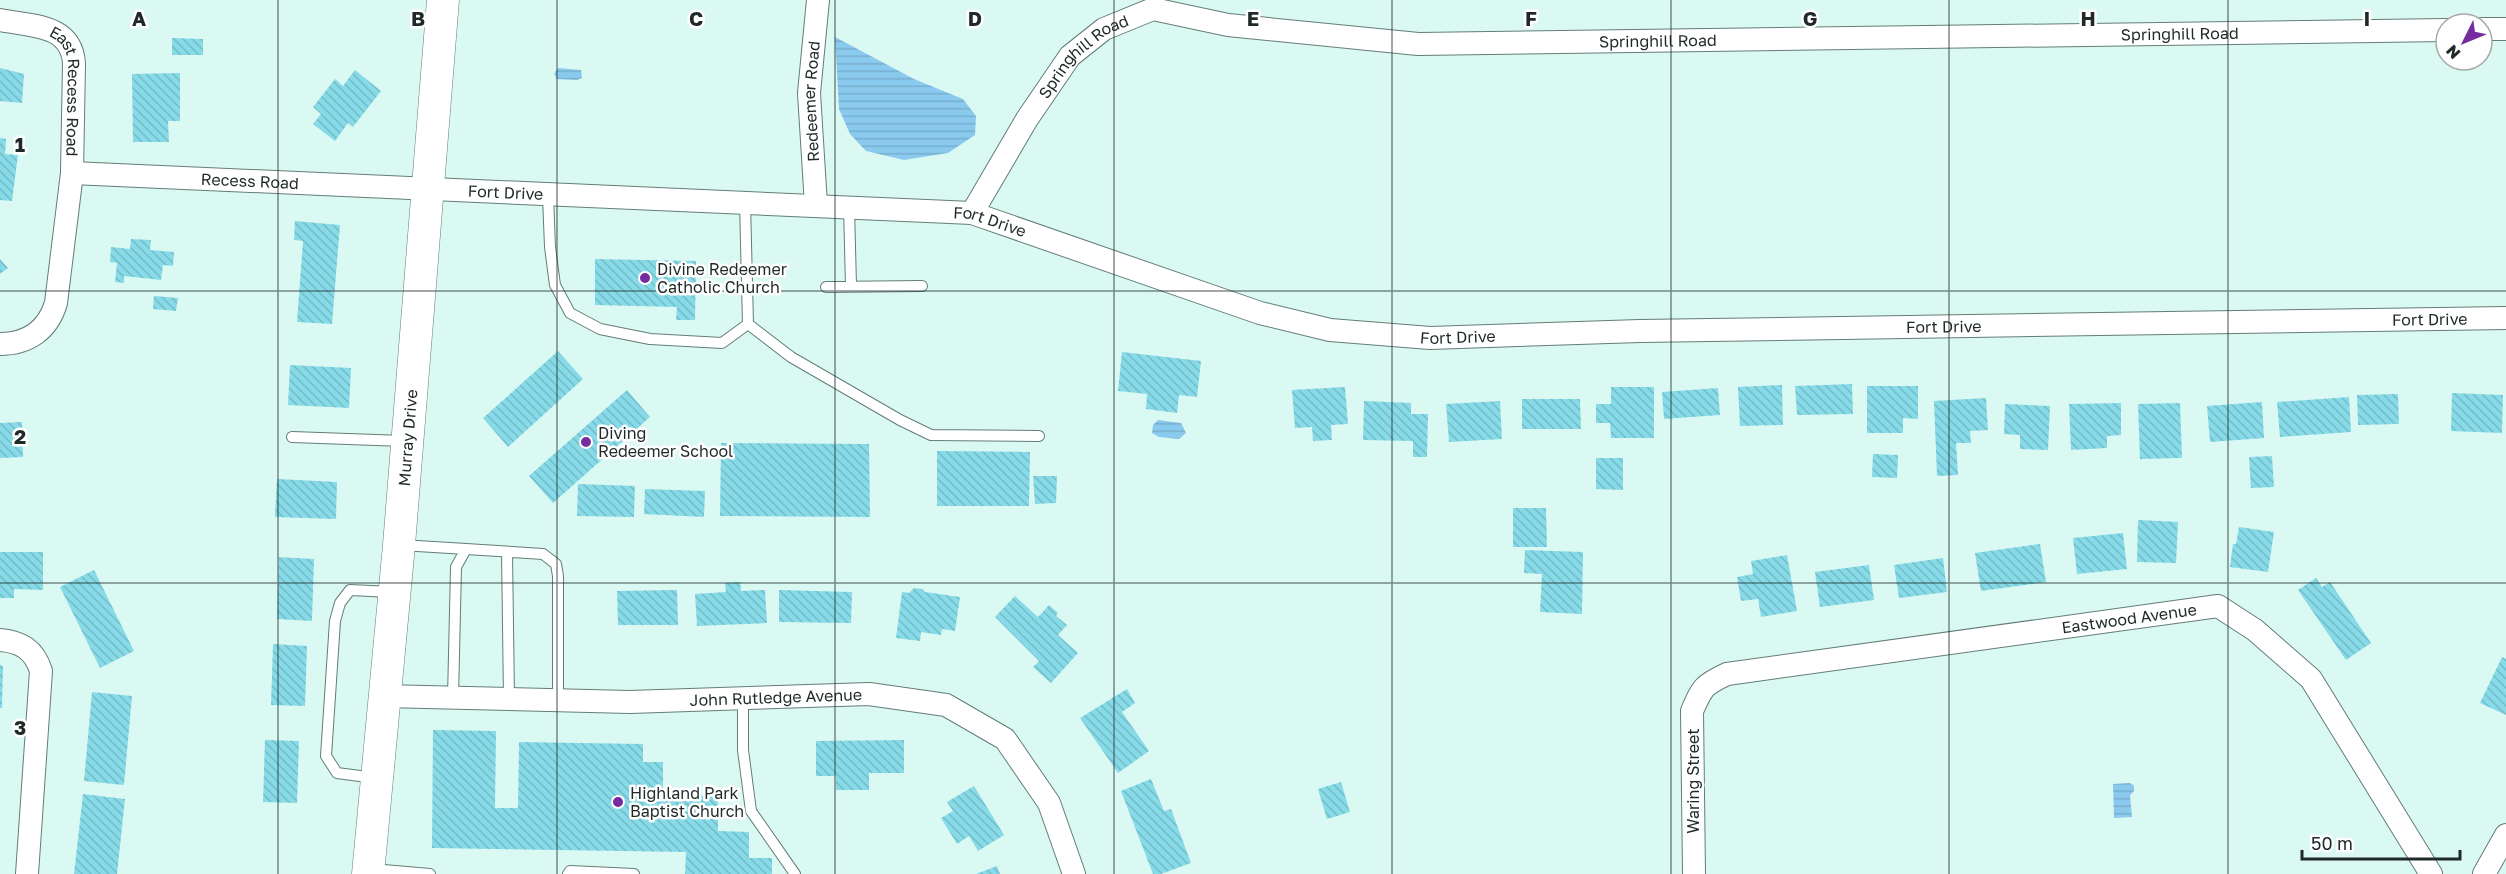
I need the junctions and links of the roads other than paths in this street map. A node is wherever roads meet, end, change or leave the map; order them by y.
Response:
1 (443, 0) edge
2 (818, 0) edge
3 (0, 20) edge
4 (2434, 30) edge
5 (72, 173) junction
6 (428, 191) junction
7 (548, 196) junction
8 (745, 202) junction
9 (816, 205) junction
10 (849, 206) junction
11 (972, 213) junction
12 (851, 286) junction
13 (922, 286) dead end
14 (826, 287) dead end
15 (2506, 318) edge
16 (748, 324) junction
17 (0, 344) edge
18 (1039, 435) dead end
19 (292, 437) dead end
20 (407, 441) junction
21 (399, 545) junction
22 (466, 549) junction
23 (507, 552) junction
24 (394, 592) junction
25 (0, 639) edge
26 (1701, 689) joint
27 (383, 696) junction
28 (742, 697) junction
29 (453, 698) junction
30 (509, 699) junction
31 (558, 700) junction
32 (377, 778) junction
33 (2506, 835) edge
34 (369, 871) edge
35 (27, 874) edge
36 (430, 874) edge
37 (568, 874) edge
38 (634, 874) edge
39 (795, 874) edge
40 (1074, 874) edge
41 (1694, 874) edge
42 (2431, 874) edge
43 (2484, 874) edge

1 - 6 street, Murray Drive
2 - 9 street, Redeemer Road
3 - 5 street, East Recess Road
4 - 11 street, Springhill Road
5 - 6 street, Recess Road
5 - 17 street, East Recess Road
6 - 7 street, Fort Drive
6 - 20 street, Murray Drive
7 - 8 street, Fort Drive
7 - 16 lane
8 - 9 street, Fort Drive
8 - 16 lane
9 - 10 street, Fort Drive
10 - 11 street, Fort Drive
10 - 12 lane
11 - 15 street, Fort Drive
12 - 13 lane
12 - 14 lane
16 - 18 lane
19 - 20 lane
20 - 21 street, Murray Drive
21 - 22 lane
21 - 24 street, Murray Drive
22 - 23 lane
22 - 29 lane
23 - 30 lane
23 - 31 lane
24 - 27 street, Murray Drive
24 - 32 lane
25 - 35 street
26 - 41 street, Waring Street
26 - 42 street, Eastwood Avenue
27 - 29 street, John Rutledge Avenue
27 - 32 street, Murray Drive
28 - 31 street, John Rutledge Avenue
28 - 39 lane
28 - 40 street, John Rutledge Avenue
29 - 30 street, John Rutledge Avenue
30 - 31 street, John Rutledge Avenue
32 - 34 street, Murray Drive
33 - 43 street
34 - 36 lane
37 - 38 lane

